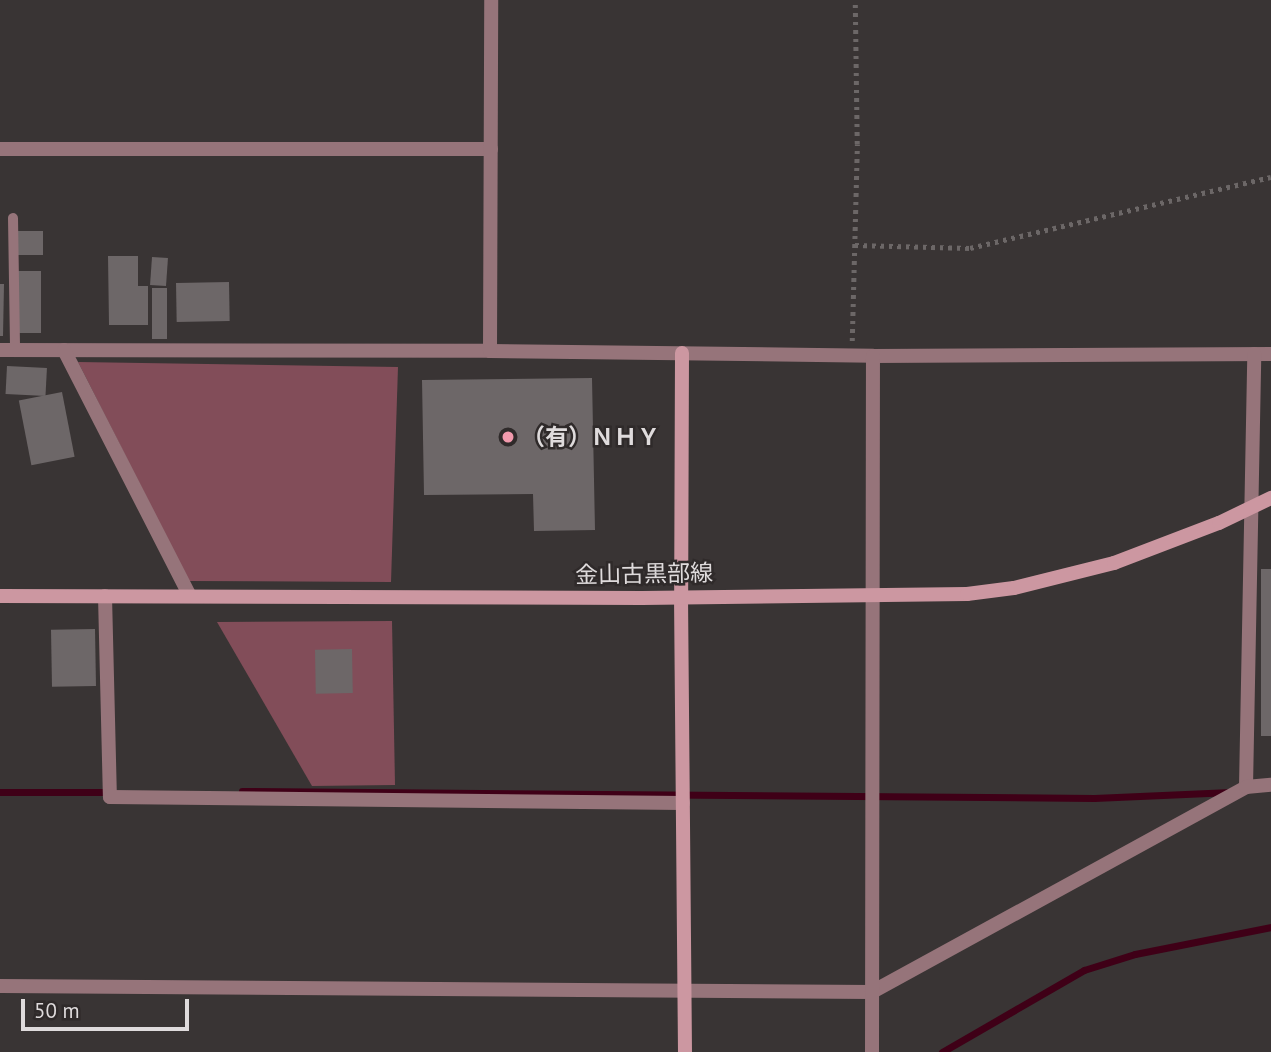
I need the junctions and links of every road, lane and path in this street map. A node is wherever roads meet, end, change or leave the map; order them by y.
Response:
1 (491, 0) edge
2 (855, 0) edge
3 (0, 149) edge
4 (491, 149) junction
5 (1271, 177) edge
6 (13, 218) dead end
7 (855, 245) junction
8 (15, 350) junction
9 (64, 350) junction
10 (0, 351) edge
11 (490, 351) junction
12 (682, 353) junction
13 (1254, 354) junction
14 (1271, 354) edge
15 (852, 356) junction
16 (873, 356) junction
17 (1271, 498) edge
18 (1250, 509) junction
19 (681, 595) junction
20 (0, 596) edge
21 (105, 596) junction
22 (190, 596) junction
23 (872, 597) junction
24 (1271, 785) edge
25 (1246, 787) junction
26 (683, 803) junction
27 (0, 986) edge
28 (872, 992) junction
29 (685, 993) junction
30 (685, 1052) edge
31 (872, 1052) edge

1 - 4 street
2 - 7 path
3 - 4 street
4 - 11 street
5 - 7 path
6 - 8 lane
7 - 15 path
8 - 9 street
8 - 10 street
9 - 11 street
9 - 22 street
11 - 12 street
12 - 15 street
12 - 19 main road
13 - 14 street
13 - 16 street
13 - 18 street
15 - 16 street
16 - 23 street
17 - 18 main road, 金山古黒部線
18 - 23 main road, 金山古黒部線
18 - 25 street
19 - 22 main road, 金山古黒部線
19 - 23 main road, 金山古黒部線
19 - 26 main road
20 - 21 main road, 金山古黒部線
21 - 22 main road, 金山古黒部線
21 - 26 street
23 - 28 street
24 - 25 street
25 - 28 street
26 - 29 main road
27 - 29 street
28 - 29 street
28 - 31 street
29 - 30 main road

